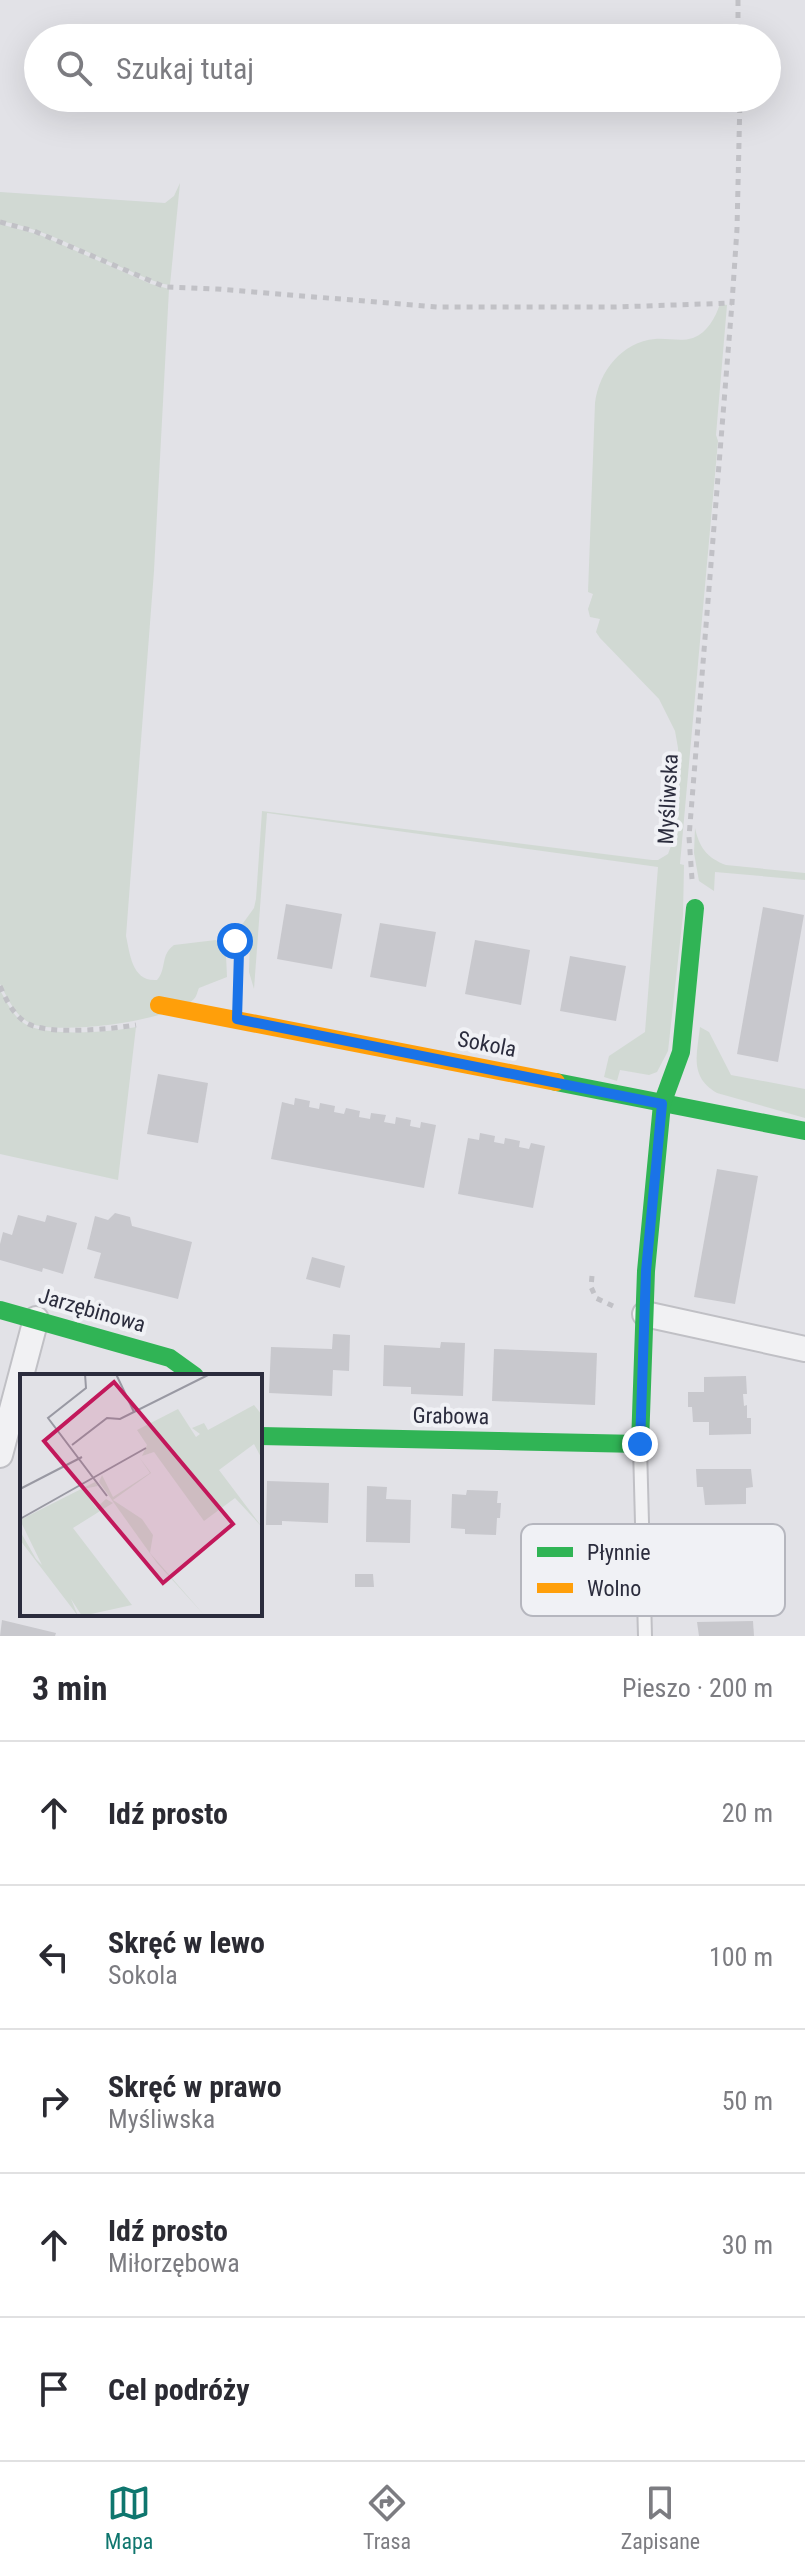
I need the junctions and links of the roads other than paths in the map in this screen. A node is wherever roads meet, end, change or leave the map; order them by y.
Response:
1 (695, 908) road end
2 (159, 1005) dead end
3 (662, 1104) junction
4 (805, 1131) edge
5 (0, 1310) edge
6 (645, 1314) junction
7 (36, 1319) junction
8 (805, 1349) edge
9 (21, 1374) edge
10 (192, 1374) edge
11 (20, 1379) edge
12 (262, 1436) edge
13 (640, 1444) junction
14 (0, 1455) edge
15 (642, 1524) edge
16 (644, 1616) edge
17 (645, 1636) edge

1 - 3 street
2 - 3 street, Sokola
3 - 4 street, Sokola
3 - 6 street
5 - 7 street, Jarzębinowa
6 - 8 street
6 - 13 street
7 - 9 street
7 - 10 street, Jarzębinowa
11 - 14 street
12 - 13 street, Grabowa
13 - 15 lane
16 - 17 lane

